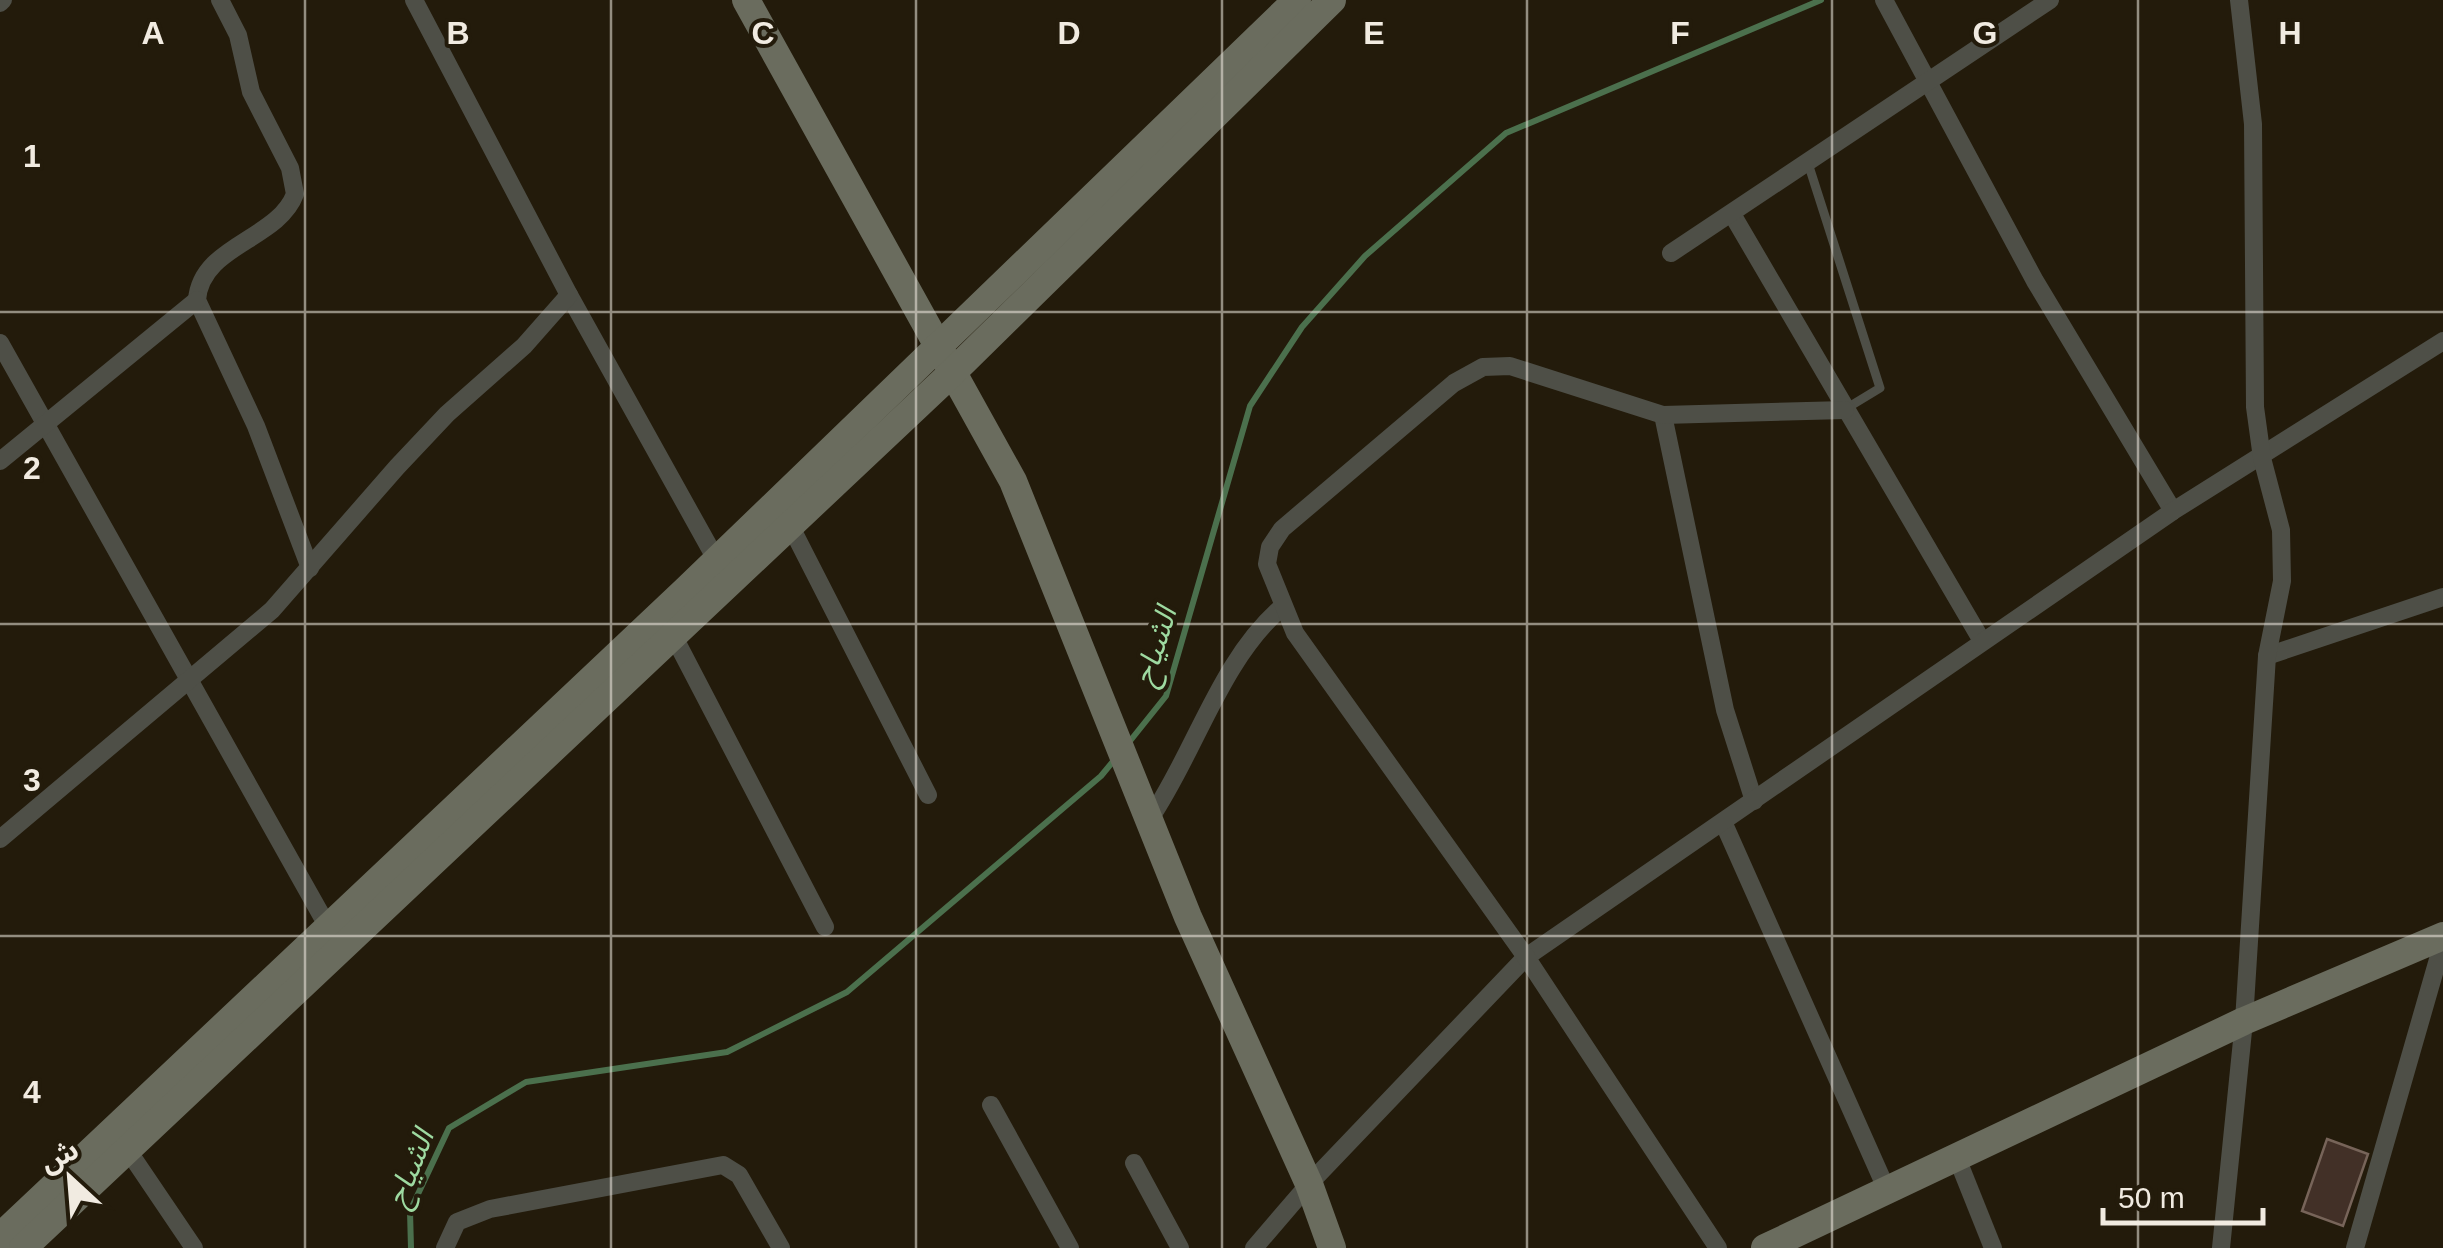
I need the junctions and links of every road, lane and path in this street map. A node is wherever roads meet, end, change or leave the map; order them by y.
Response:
1 (220, 0) edge
2 (414, 0) edge
3 (1296, 0) edge
4 (1332, 0) edge
5 (1884, 0) edge
6 (2050, 0) edge
7 (2239, 0) edge
8 (754, 3) edge
9 (1926, 84) junction
10 (1807, 160) junction
11 (1732, 214) junction
12 (1671, 253) dead end
13 (569, 294) junction
14 (197, 300) junction
15 (2443, 341) edge
16 (0, 343) edge
17 (936, 344) junction
18 (953, 372) junction
19 (1845, 410) junction
20 (1663, 415) junction
21 (46, 422) junction
22 (2262, 458) junction
23 (0, 461) edge
24 (2173, 510) junction
25 (790, 524) junction
26 (717, 560) junction
27 (310, 568) junction
28 (2443, 596) edge
29 (1282, 607) junction
30 (672, 635) junction
31 (1982, 641) junction
32 (2267, 656) junction
33 (188, 679) junction
34 (928, 795) dead end
35 (1754, 801) junction
36 (1152, 817) junction
37 (1724, 824) junction
38 (0, 839) edge
39 (825, 927) dead end
40 (335, 938) junction
41 (2443, 939) edge
42 (1526, 957) junction
43 (2244, 1021) junction
44 (991, 1105) dead end
45 (127, 1149) junction
46 (1958, 1158) junction
47 (1134, 1163) dead end
48 (1309, 1184) junction
49 (1886, 1188) junction
50 (0, 1237) edge
51 (23, 1248) edge
52 (194, 1248) edge
53 (445, 1248) edge
54 (781, 1248) edge
55 (1070, 1248) edge
56 (1180, 1248) edge
57 (1254, 1248) edge
58 (1332, 1248) edge
59 (1718, 1248) edge
60 (1765, 1248) edge
61 (1993, 1248) edge
62 (2221, 1248) edge
63 (2355, 1248) edge

1 - 14 street
2 - 13 street
3 - 17 main road
4 - 18 main road
5 - 9 street
6 - 9 street
7 - 22 street
8 - 17 main road
9 - 10 street
9 - 24 street
10 - 11 street
10 - 19 lane
11 - 12 street
11 - 19 street
13 - 26 street
13 - 27 street
14 - 21 street
14 - 27 street
15 - 22 street
16 - 21 street
17 - 18 main road
17 - 26 main road
18 - 25 main road
18 - 36 main road
19 - 20 street
19 - 31 street
20 - 29 street
20 - 35 street
21 - 23 street
21 - 33 street
22 - 24 street
22 - 32 street
24 - 31 street
25 - 30 main road
25 - 34 street
26 - 40 main road
27 - 33 street
28 - 32 street
29 - 36 street
29 - 42 street
30 - 39 street
30 - 40 main road
31 - 35 street
32 - 43 street
33 - 38 street
33 - 40 street
35 - 37 street
36 - 48 main road
37 - 42 street
37 - 49 street
40 - 45 main road
40 - 50 main road
41 - 43 main road
41 - 63 street
42 - 48 street
42 - 59 street
43 - 46 main road
43 - 62 street
44 - 55 street
45 - 51 main road
45 - 52 street
46 - 49 main road
46 - 61 street
47 - 56 street
48 - 57 street
48 - 58 main road
49 - 60 main road
53 - 54 street

